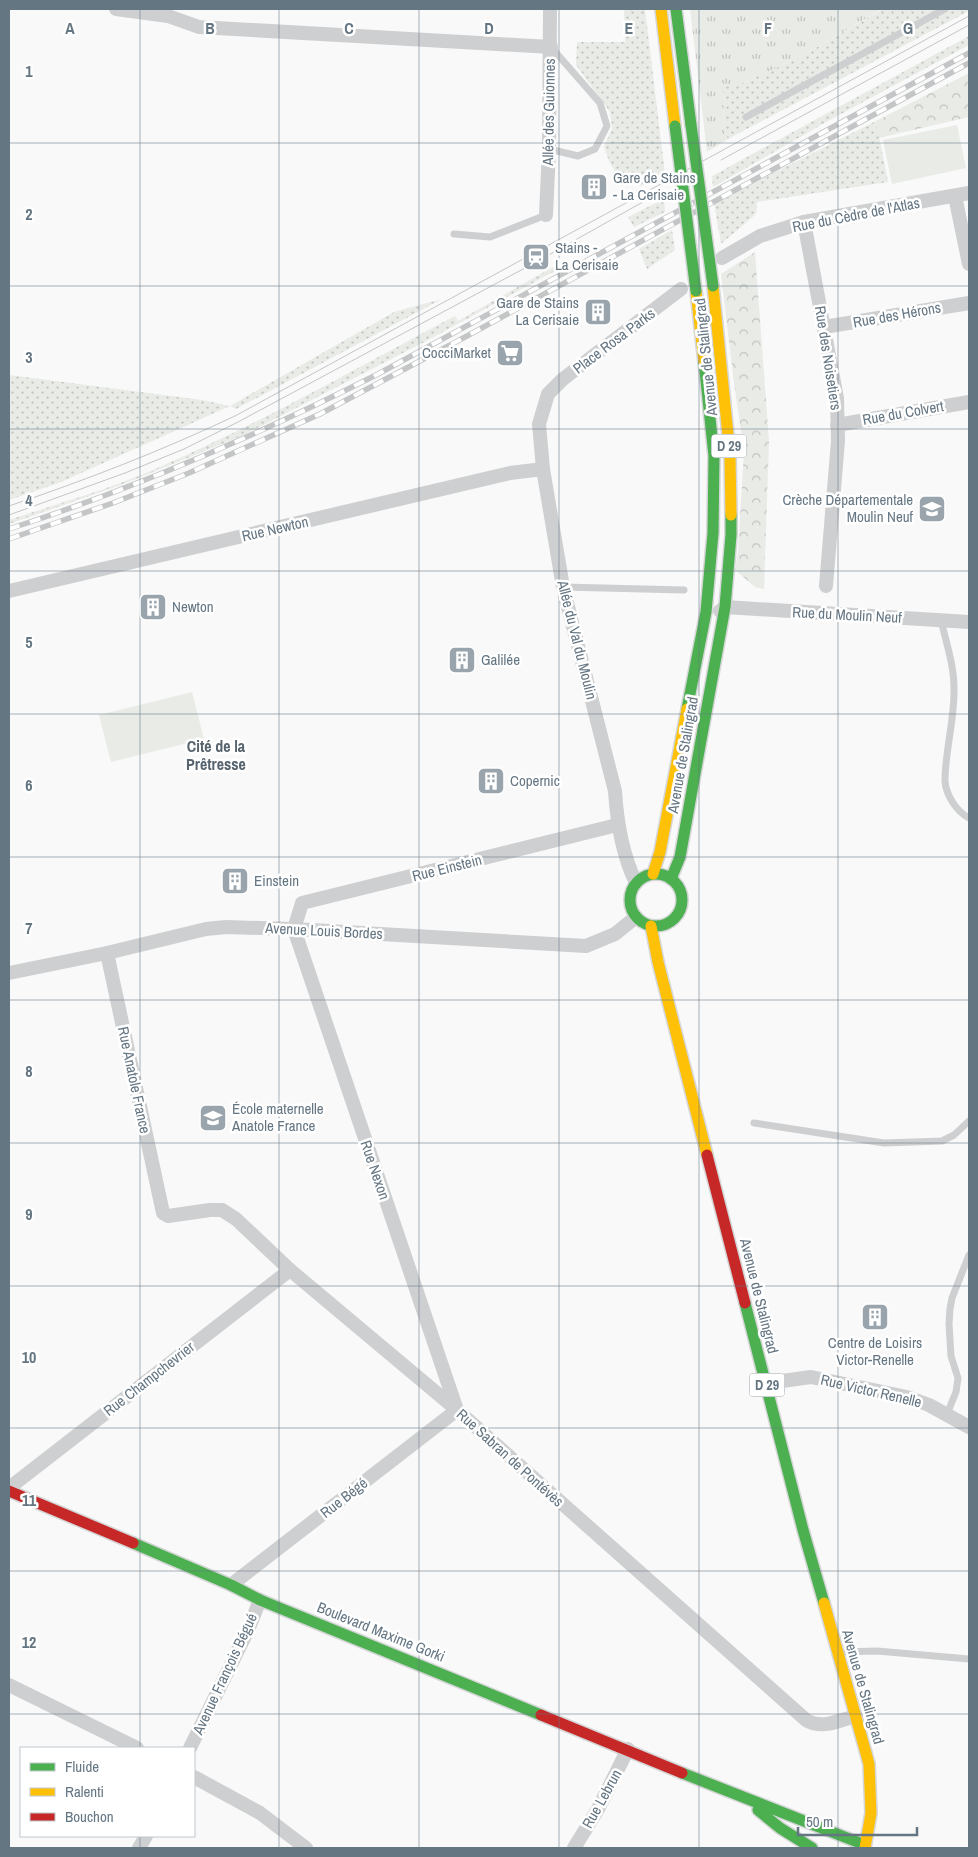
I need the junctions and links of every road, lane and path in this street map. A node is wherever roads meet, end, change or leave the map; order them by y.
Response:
1 (116, 9) edge
2 (550, 9) edge
3 (661, 9) edge
4 (676, 9) edge
5 (945, 9) edge
6 (168, 12) edge
7 (551, 47) junction
8 (746, 116) dead end
9 (549, 149) junction
10 (963, 195) edge
11 (546, 215) joint
12 (804, 222) junction
13 (454, 234) dead end
14 (722, 258) dead end
15 (969, 264) edge
16 (681, 289) dead end
17 (969, 303) edge
18 (824, 328) junction
19 (548, 394) joint
20 (969, 402) edge
21 (837, 425) junction
22 (543, 469) junction
23 (826, 586) dead end
24 (563, 587) junction
25 (684, 590) dead end
26 (9, 591) edge
27 (726, 607) junction
28 (941, 620) junction
29 (704, 621) junction
30 (969, 622) edge
31 (969, 818) edge
32 (617, 826) junction
33 (653, 874) junction
34 (671, 879) junction
35 (636, 883) junction
36 (636, 917) junction
37 (651, 926) junction
38 (294, 929) junction
39 (107, 953) junction
40 (9, 973) edge
41 (754, 1122) dead end
42 (969, 1122) edge
43 (161, 1207) joint
44 (969, 1255) edge
45 (290, 1270) junction
46 (767, 1385) junction
47 (457, 1410) junction
48 (947, 1414) junction
49 (969, 1427) edge
50 (9, 1490) edge
51 (231, 1585) junction
52 (260, 1600) junction
53 (837, 1652) junction
54 (969, 1659) edge
55 (9, 1685) edge
56 (856, 1716) junction
57 (135, 1747) edge
58 (190, 1747) edge
59 (628, 1749) junction
60 (195, 1778) edge
61 (743, 1798) junction
62 (145, 1837) edge
63 (867, 1847) edge
64 (139, 1848) edge
65 (306, 1848) edge
66 (574, 1848) edge
67 (812, 1848) edge

1 - 6 street
2 - 7 street, Allée des Guionnes
3 - 29 main road, Avenue de Stalingrad, bridge
4 - 27 main road, Avenue de Stalingrad / D 29, bridge
5 - 8 lane
6 - 7 street
7 - 9 street, Allée des Guionnes
7 - 9 lane
9 - 11 street, Allée des Guionnes
10 - 12 street, Rue du Cèdre de l'Atlas
10 - 15 street
11 - 13 lane
12 - 14 street, Rue du Cèdre de l'Atlas
12 - 18 street, Rue des Noisetiers
16 - 19 street, Place Rosa Parks
17 - 18 street, Rue des Hérons
18 - 21 street, Rue des Noisetiers
19 - 22 street, Allée du Val du Moulin
20 - 21 street, Rue du Colvert
21 - 23 street, Rue des Noisetiers
22 - 24 street, Allée du Val du Moulin
22 - 26 street, Rue Newton
24 - 25 lane
24 - 32 street, Allée du Val du Moulin
27 - 28 street, Rue du Moulin Neuf
27 - 29 street
27 - 34 main road, Avenue de Stalingrad / D 29
28 - 30 street, Rue du Moulin Neuf
28 - 31 lane
29 - 33 main road, Avenue de Stalingrad
32 - 35 street, Allée du Val du Moulin
32 - 38 street, Rue Einstein
33 - 34 main road
33 - 35 main road
34 - 37 main road
35 - 36 main road
36 - 37 main road
36 - 38 street, Avenue Louis Bordes
37 - 46 main road, Avenue de Stalingrad / D 29
38 - 39 street, Avenue Louis Bordes
38 - 47 street, Rue Nexon
39 - 40 street, Avenue Louis Bordes
39 - 43 street, Rue Anatole France
41 - 42 lane
43 - 45 street, Rue Sabran de Pontévès
44 - 48 lane
45 - 47 street, Rue Sabran de Pontévès
45 - 50 street, Rue Champchevrier
46 - 48 street, Rue Victor Renelle
46 - 53 main road, Avenue de Stalingrad / D 29
47 - 51 street, Rue Bégé
47 - 56 street, Rue Sabran de Pontévès
48 - 49 street, Rue Victor Renelle
50 - 51 main road, Boulevard Maxime Gorki
51 - 52 main road, Boulevard Maxime Gorki
52 - 58 street, Avenue François Bégué
52 - 59 main road, Boulevard Maxime Gorki
53 - 54 lane
53 - 56 main road, Avenue de Stalingrad / D 29
55 - 57 street
56 - 63 main road, Avenue de Stalingrad / D 29
59 - 61 main road, Boulevard Maxime Gorki
59 - 66 street, Rue Lebrun
60 - 65 street
61 - 63 main road, Boulevard Maxime Gorki
61 - 67 main road, Boulevard Maxime Gorki
62 - 64 street

